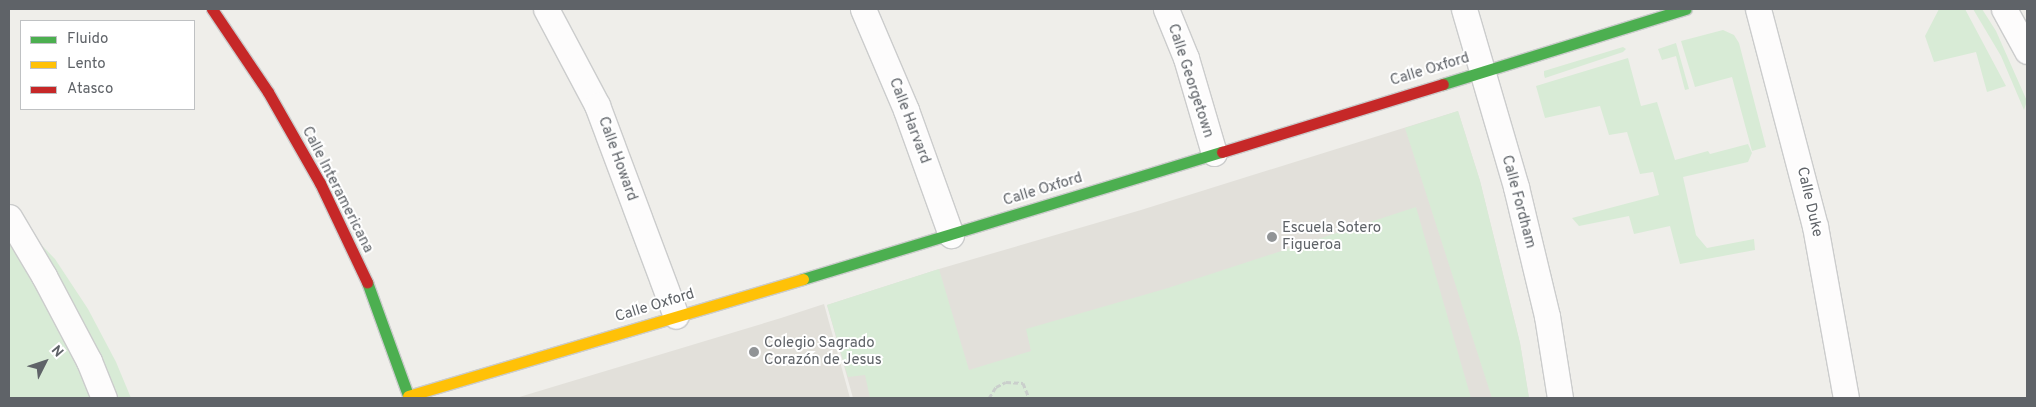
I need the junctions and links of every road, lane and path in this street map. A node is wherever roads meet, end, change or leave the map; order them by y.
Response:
1 (212, 9) edge
2 (546, 9) edge
3 (863, 9) edge
4 (1166, 9) edge
5 (1464, 9) edge
6 (1686, 9) edge
7 (1758, 9) edge
8 (2004, 9) edge
9 (2027, 51) edge
10 (1482, 70) junction
11 (1214, 153) junction
12 (9, 217) edge
13 (951, 235) junction
14 (676, 316) junction
15 (408, 397) edge
16 (104, 398) edge
17 (989, 398) edge
18 (1029, 398) edge
19 (1560, 398) edge
20 (1846, 398) edge

1 - 15 street, Calle Interamericana
2 - 14 street, Calle Howard
3 - 13 street, Calle Harvard
4 - 11 street, Calle Georgetown
5 - 10 street, Calle Fordham
6 - 10 street, Calle Oxford
7 - 20 street, Calle Duke
8 - 9 street
10 - 11 street, Calle Oxford
10 - 19 street, Calle Fordham
11 - 13 street, Calle Oxford
12 - 16 street
13 - 14 street, Calle Oxford
14 - 15 street, Calle Oxford
17 - 18 path

